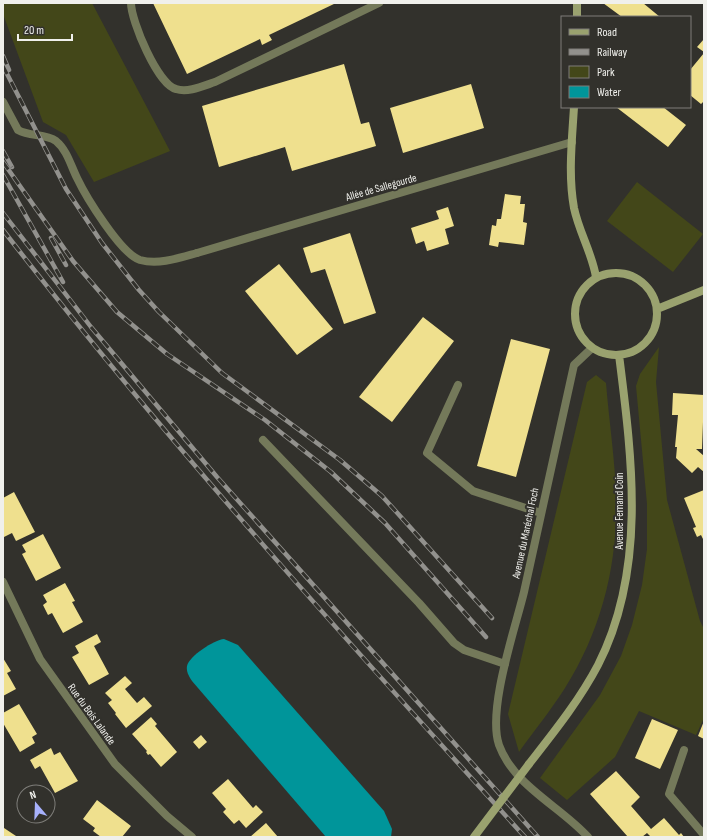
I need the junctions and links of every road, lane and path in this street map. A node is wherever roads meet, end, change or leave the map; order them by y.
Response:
1 (131, 3) edge
2 (379, 3) edge
3 (577, 3) edge
4 (577, 16) edge
5 (3, 102) edge
6 (574, 108) edge
7 (572, 142) junction
8 (596, 277) junction
9 (704, 290) edge
10 (657, 309) junction
11 (592, 348) junction
12 (619, 355) junction
13 (458, 385) dead end
14 (263, 440) dead end
15 (541, 513) junction
16 (3, 582) edge
17 (506, 664) junction
18 (684, 750) dead end
19 (704, 835) edge
20 (192, 837) edge
21 (474, 837) edge
22 (588, 837) edge

1 - 2 street
3 - 4 main road
5 - 7 street, Allée de Sallegourde
6 - 7 main road
7 - 8 main road
8 - 10 main road
8 - 11 main road
9 - 10 main road
10 - 12 main road
11 - 12 main road
11 - 15 street, Avenue du Maréchal Foch
12 - 21 main road, Avenue Fernand Coin, bridge
13 - 15 street
14 - 17 street
15 - 17 street, Avenue du Maréchal Foch
16 - 20 street, Rue du Bois Lalande
17 - 22 street, Avenue du Maréchal Foch
18 - 19 street

